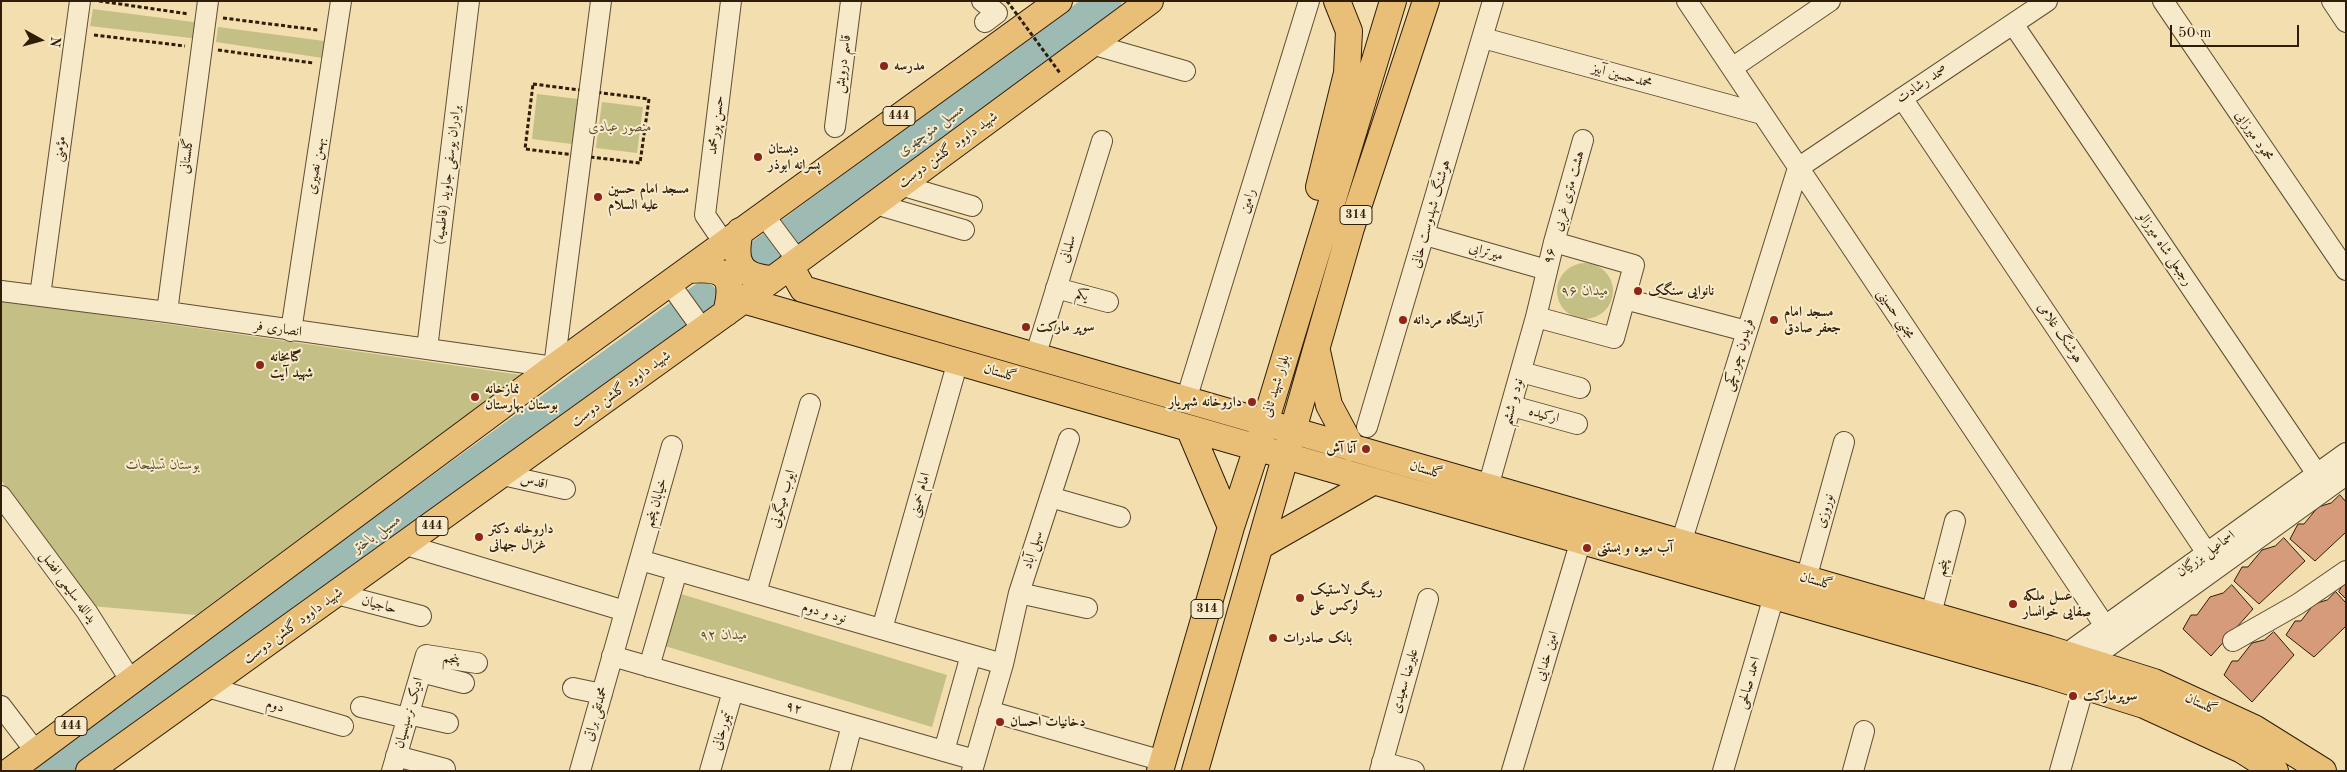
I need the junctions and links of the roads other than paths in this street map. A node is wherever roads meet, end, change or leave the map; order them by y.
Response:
1 (80, 1) edge
2 (208, 1) edge
3 (341, 1) edge
4 (469, 1) edge
5 (601, 1) edge
6 (731, 1) edge
7 (851, 1) edge
8 (982, 1) edge
9 (1037, 1) edge
10 (1059, 1) edge
11 (1150, 1) edge
12 (1309, 1) edge
13 (1337, 1) edge
14 (1393, 1) edge
15 (1426, 1) edge
16 (1443, 1) edge
17 (1493, 1) edge
18 (1687, 1) edge
19 (1830, 1) edge
20 (2047, 1) edge
21 (2163, 1) edge
22 (2332, 1) edge
23 (985, 22) dead end
24 (2346, 22) edge
25 (2014, 24) junction
26 (1482, 38) junction
27 (1091, 44) junction
28 (1732, 68) junction
29 (1185, 71) dead end
30 (1902, 98) junction
31 (1762, 114) junction
32 (835, 127) dead end
33 (1383, 135) junction
34 (1584, 140) dead end
35 (1102, 141) dead end
36 (830, 166) junction
37 (1798, 168) junction
38 (900, 185) junction
39 (875, 204) junction
40 (972, 206) dead end
41 (763, 214) junction
42 (964, 230) dead end
43 (1426, 235) junction
44 (732, 237) junction
45 (1554, 242) junction
46 (787, 268) junction
47 (1547, 270) junction
48 (2346, 270) edge
49 (679, 277) junction
50 (1056, 288) junction
51 (803, 289) junction
52 (1, 291) edge
53 (40, 296) junction
54 (1624, 299) junction
55 (1108, 302) dead end
56 (735, 307) junction
57 (167, 312) junction
58 (784, 312) junction
59 (1536, 317) junction
60 (1296, 323) junction
61 (703, 330) junction
62 (291, 331) junction
63 (1746, 331) junction
64 (1316, 348) junction
65 (427, 349) junction
66 (1035, 357) junction
67 (958, 361) junction
68 (554, 367) junction
69 (1521, 372) junction
70 (1580, 388) dead end
71 (1186, 400) junction
72 (810, 404) dead end
73 (1512, 406) junction
74 (1577, 424) dead end
75 (1367, 427) dead end
76 (1189, 428) junction
77 (1293, 431) junction
78 (1261, 435) junction
79 (1069, 439) dead end
80 (1844, 442) dead end
81 (672, 446) dead end
82 (1352, 448) junction
83 (2346, 453) edge
84 (1286, 456) junction
85 (503, 474) junction
86 (2317, 474) junction
87 (2346, 476) edge
88 (1374, 481) junction
89 (1488, 487) junction
90 (565, 489) dead end
91 (1, 496) edge
92 (1050, 497) junction
93 (1120, 517) dead end
94 (1955, 521) dead end
95 (1231, 527) junction
96 (1581, 540) junction
97 (1681, 543) junction
98 (406, 545) junction
99 (1260, 546) junction
100 (640, 560) junction
101 (2212, 560) junction
102 (677, 571) junction
103 (2346, 571) edge
104 (1806, 578) junction
105 (756, 593) junction
106 (1020, 593) junction
107 (337, 594) junction
108 (1774, 596) junction
109 (1428, 599) dead end
110 (1087, 608) dead end
111 (625, 611) junction
112 (1931, 614) junction
113 (421, 616) dead end
114 (2104, 626) junction
115 (882, 629) junction
116 (2233, 641) dead end
117 (971, 655) junction
118 (612, 656) junction
119 (2077, 657) junction
120 (423, 664) junction
121 (477, 664) dead end
122 (1003, 664) junction
123 (649, 667) junction
124 (132, 681) junction
125 (464, 683) dead end
126 (2084, 686) junction
127 (207, 687) junction
128 (573, 688) dead end
129 (733, 691) junction
130 (602, 694) junction
131 (1, 706) edge
132 (361, 706) dead end
133 (989, 712) junction
134 (408, 716) junction
135 (448, 723) dead end
136 (852, 725) junction
137 (343, 726) dead end
138 (1864, 730) dead end
139 (944, 751) junction
140 (36, 752) junction
141 (394, 763) edge
142 (974, 766) edge
143 (1161, 766) edge
144 (1381, 766) edge
145 (445, 769) dead end
146 (1198, 770) edge
147 (10, 771) edge
148 (89, 771) edge
149 (580, 771) edge
150 (710, 771) edge
151 (840, 771) edge
152 (1414, 771) edge
153 (1512, 771) edge
154 (1724, 771) edge
155 (1853, 771) edge
156 (2060, 771) edge
157 (2275, 771) edge
158 (2323, 771) edge

1 - 53 street, مؤمنی
2 - 57 street, گلستانی
3 - 62 street, بهمن نصیری
4 - 65 street, برادران یوسفی جاوید (فاطمیه)
5 - 68 street
6 - 44 street, حسن پورمحمد
7 - 32 street, قاسم درویش
8 - 23 street
9 - 36 main road
10 - 36 main road, 444
11 - 27 main road, شهید داوود گلشن دوست / 444
12 - 71 street, رامین
13 - 60 main road
14 - 60 main road, بلوار شهید ثانی / 314
15 - 33 main road, بلوار شهید ثانی / 314
16 - 33 main road
17 - 26 street, هوشنگ شهدوست خانی
18 - 28 street, مجتبی حسینی
19 - 28 street
20 - 25 street, صمد رشادت
21 - 48 street, محمود میرزایی
22 - 24 street
25 - 30 street, صمد رشادت
25 - 86 street, رجبعلی شاه میرزالو
26 - 31 street, محمدحسین آبیز
26 - 43 street, هوشنگ شهدوست خانی
27 - 29 street
27 - 38 main road, شهید داوود گلشن دوست / 444
28 - 31 street, مجتبی حسینی
30 - 37 street, صمد رشادت
30 - 101 street, هوشنگ غلامی
31 - 37 street, مجتبی حسینی
33 - 64 main road, بلوار شهید ثانی / 314
34 - 45 street, هشت متری غربی
35 - 50 street, سلمانی
36 - 41 main road, 444
37 - 63 street, فریدون چورکچی
37 - 114 street, مجتبی حسینی
38 - 39 main road, شهید داوود گلشن دوست / 444
38 - 40 street
39 - 42 street
39 - 46 main road, شهید داوود گلشن دوست / 444
41 - 44 main road, 444
41 - 46 street
43 - 47 street, میرترابی
43 - 75 street, هوشنگ شهدوست خانی
44 - 46 main road
44 - 49 main road, 444
45 - 47 street, ۹۶
45 - 54 street, ۹۶
46 - 51 main road
46 - 56 main road, شهید داوود گلشن دوست / 444
47 - 59 street, ۹۶
49 - 56 main road
49 - 61 street
49 - 68 main road, 444
50 - 55 street, یکم
50 - 66 street, سلمانی
51 - 58 main road
51 - 66 main road, گلستان
52 - 53 street, انصاری فر
53 - 57 street, انصاری فر
54 - 59 street, ۹۶
54 - 63 street
56 - 58 main road, گلستان
56 - 61 main road, شهید داوود گلشن دوست / 444
57 - 62 street, انصاری فر
58 - 67 main road, گلستان
59 - 69 street, نود و ششم
60 - 78 main road, بلوار شهید ثانی / 314
61 - 85 main road, شهید داوود گلشن دوست / 444
62 - 65 street, انصاری فر
63 - 97 street, فریدون چورکچی
64 - 77 main road, بلوار شهید ثانی / 314
64 - 82 main road
65 - 68 street, انصاری فر
66 - 71 main road, گلستان
67 - 76 main road, گلستان
67 - 115 street, امام خمینی
68 - 124 main road, 444
69 - 70 street
69 - 73 street, نود و ششم
71 - 78 main road, گلستان
72 - 105 street, ایوب میگونی
73 - 74 street, ارکیده
73 - 89 street, نود و ششم
76 - 78 main road, گلستان
76 - 95 main road
77 - 78 main road, گلستان
77 - 82 main road, گلستان
77 - 84 main road, بلوار شهید ثانی / 314
78 - 84 main road, گلستان
78 - 95 main road, بلوار شهید ثانی / 314
79 - 92 street, سهل آباد
80 - 104 street, نوروزی
81 - 100 street, خیابان پنجم
82 - 89 main road, گلستان
83 - 86 street, اسماعیل بزرگیان
84 - 88 main road, گلستان
84 - 99 main road, بلوار شهید ثانی / 314
85 - 90 street, اقدس
85 - 98 main road, شهید داوود گلشن دوست / 444
86 - 101 street, اسماعیل بزرگیان
87 - 101 street, اسماعیل بزرگیان
88 - 96 main road, گلستان
88 - 99 main road
89 - 97 main road, گلستان
91 - 124 street, یدالله سلیمی افضل
92 - 93 street
92 - 106 street, سهل آباد
94 - 112 street, پنجم
95 - 143 main road, بلوار شهید ثانی / 314
96 - 108 main road, گلستان
96 - 153 street, امین خدایی
97 - 104 main road, گلستان
98 - 107 main road, شهید داوود گلشن دوست / 444
98 - 111 street
99 - 146 main road, بلوار شهید ثانی / 314
100 - 102 street, نود و دوم
100 - 111 street
101 - 114 street, اسماعیل بزرگیان
101 - 119 street, اسماعیل بزرگیان
102 - 105 street, نود و دوم
102 - 123 street
103 - 116 street
104 - 112 main road, گلستان
105 - 115 street, نود و دوم
106 - 110 street
106 - 122 street, سهل آباد
107 - 113 street, حاجیان
107 - 127 main road, شهید داوود گلشن دوست / 444
108 - 126 main road, گلستان
108 - 154 street, احمد صالحی
109 - 144 street, علیرضا سعیدی
111 - 118 street
112 - 119 main road, گلستان
114 - 119 street, اسماعیل بزرگیان
115 - 117 street, نود و دوم
117 - 122 street, نود و دوم
117 - 139 street
118 - 123 street, ۹۲
118 - 130 street, محمدتقی براتی
119 - 126 main road
119 - 158 main road, گلستان
120 - 121 street, پنجم
120 - 125 street
120 - 134 street, ادیک نرسیسیان
122 - 133 street, سهل آباد
123 - 129 street, ۹۲
124 - 140 main road, 444
126 - 156 street
126 - 157 main road, گلستان
127 - 137 street, دوم
127 - 148 main road, شهید داوود گلشن دوست / 444
128 - 130 street
129 - 136 street, ۹۲
129 - 150 street, تیمورخانی
130 - 149 street, محمدتقی براتی
131 - 140 street
132 - 134 street
133 - 142 street, سهل آباد
133 - 143 street
134 - 135 street
134 - 141 street, ادیک نرسیسیان
136 - 139 street, ۹۲
136 - 151 street
138 - 155 street
139 - 142 street, ۹۲
140 - 147 main road, 444
141 - 145 street
144 - 152 street

